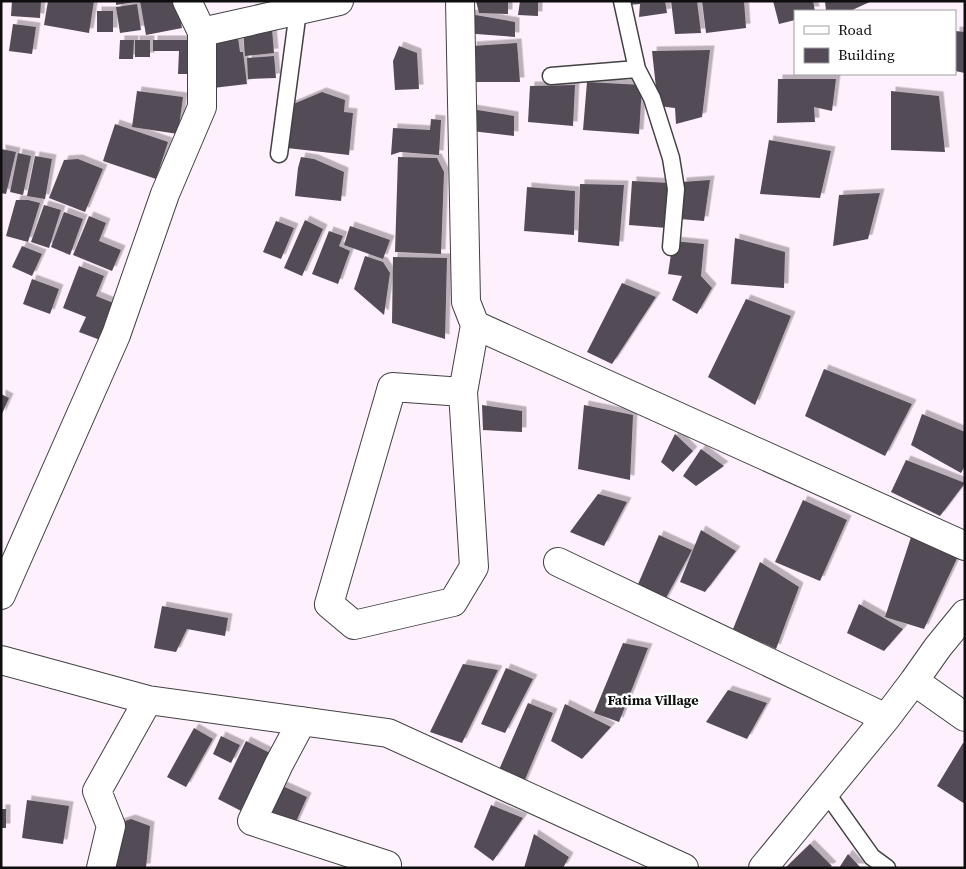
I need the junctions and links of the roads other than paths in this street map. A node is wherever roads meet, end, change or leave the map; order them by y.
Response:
1 (187, 1) edge
2 (339, 1) edge
3 (460, 1) edge
4 (622, 1) edge
5 (298, 11) junction
6 (202, 32) junction
7 (637, 69) junction
8 (551, 76) dead end
9 (279, 154) dead end
10 (671, 247) dead end
11 (475, 325) junction
12 (463, 392) junction
13 (965, 546) edge
14 (558, 562) dead end
15 (1, 595) edge
16 (965, 614) edge
17 (1, 660) edge
18 (914, 681) junction
19 (148, 700) junction
20 (965, 717) edge
21 (886, 718) junction
22 (302, 721) junction
23 (825, 791) junction
24 (387, 865) dead end
25 (100, 868) edge
26 (684, 868) edge
27 (763, 868) edge
28 (887, 868) edge

1 - 6 street
2 - 5 street
3 - 11 street
4 - 7 lane
5 - 6 street
5 - 9 lane
6 - 15 street
7 - 8 lane
7 - 10 lane
11 - 12 street
11 - 13 street
12 - 12 street
14 - 21 street
16 - 18 street
17 - 19 street
18 - 20 street
18 - 21 street
19 - 22 street
19 - 25 street
21 - 23 street
22 - 24 street
22 - 26 street
23 - 27 street
23 - 28 lane

